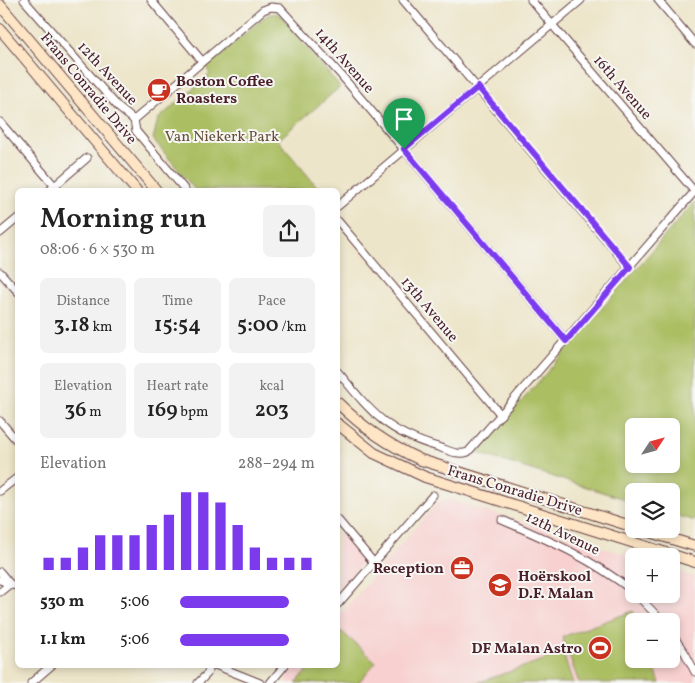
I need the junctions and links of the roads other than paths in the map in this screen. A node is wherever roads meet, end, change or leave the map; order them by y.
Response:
1 (24, 0) edge
2 (151, 0) edge
3 (404, 0) edge
4 (531, 0) edge
5 (581, 0) edge
6 (658, 0) edge
7 (0, 5) edge
8 (552, 24) junction
9 (0, 29) edge
10 (695, 44) edge
11 (202, 61) junction
12 (478, 87) junction
13 (134, 120) junction
14 (0, 122) edge
15 (404, 149) junction
16 (88, 158) dead end
17 (54, 188) edge
18 (56, 188) edge
19 (134, 188) edge
20 (154, 188) edge
21 (183, 188) edge
22 (695, 192) edge
23 (340, 204) edge
24 (15, 220) edge
25 (340, 223) edge
26 (0, 232) edge
27 (630, 267) junction
28 (0, 272) edge
29 (15, 289) edge
30 (566, 341) junction
31 (340, 374) edge
32 (340, 405) edge
33 (502, 415) junction
34 (0, 421) edge
35 (340, 426) edge
36 (15, 438) edge
37 (15, 479) edge
38 (0, 490) edge
39 (433, 495) dead end
40 (502, 520) dead end
41 (340, 522) edge
42 (625, 524) edge
43 (669, 538) edge
44 (695, 546) edge
45 (695, 562) edge
46 (374, 563) junction
47 (0, 572) edge
48 (0, 580) edge
49 (10, 584) junction
50 (625, 585) edge
51 (15, 586) edge
52 (0, 592) edge
53 (340, 602) edge
54 (645, 603) edge
55 (654, 613) edge
56 (680, 648) edge
57 (49, 668) edge
58 (210, 668) edge
59 (222, 668) edge
60 (282, 668) edge
61 (695, 672) edge
62 (32, 683) edge
63 (198, 683) edge
64 (260, 683) edge
65 (270, 683) edge

1 - 13 street, 12th Avenue
2 - 11 street
3 - 12 street
4 - 8 street, 16th Avenue
5 - 8 street
6 - 10 street
7 - 20 main road, Frans Conradie Drive
8 - 12 street
8 - 22 street, 16th Avenue
9 - 19 main road, Frans Conradie Drive
11 - 13 street
11 - 15 street, 14th Avenue
12 - 15 street
12 - 27 street
13 - 21 street, 12th Avenue
14 - 17 street
15 - 23 street
15 - 30 street, 14th Avenue
16 - 18 street
22 - 27 street
24 - 26 street
25 - 33 street, 13th Avenue
27 - 30 street
28 - 29 street
30 - 33 street
31 - 33 street
32 - 42 main road, Frans Conradie Drive
34 - 36 street
35 - 45 main road, Frans Conradie Drive
37 - 38 street
39 - 46 street
40 - 50 street, 12th Avenue
41 - 46 street
43 - 44 main road
46 - 53 street
47 - 49 street
48 - 49 street
49 - 51 street
49 - 52 street
54 - 55 street, 12th Avenue
56 - 61 street
57 - 62 street
58 - 63 street
59 - 64 street
60 - 65 street

